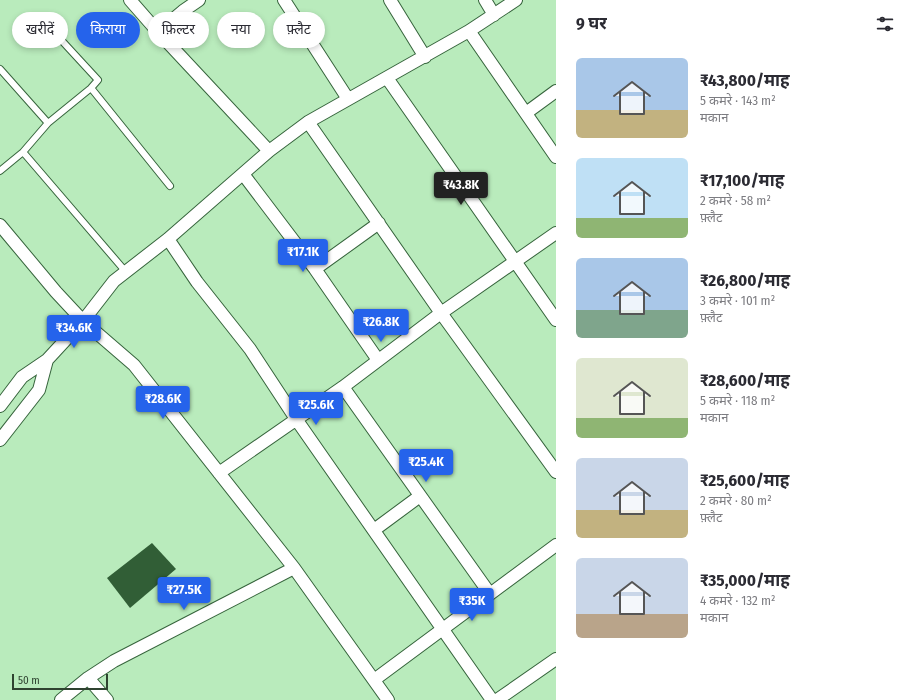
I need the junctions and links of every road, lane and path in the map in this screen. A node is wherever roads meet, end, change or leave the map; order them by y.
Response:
1 (130, 0) edge
2 (199, 0) edge
3 (284, 0) edge
4 (390, 0) edge
5 (485, 0) edge
6 (516, 0) edge
7 (182, 12) edge
8 (494, 15) junction
9 (148, 21) edge
10 (469, 31) junction
11 (68, 47) edge
12 (173, 48) edge
13 (425, 57) junction
14 (0, 69) edge
15 (387, 78) junction
16 (91, 88) junction
17 (556, 91) edge
18 (348, 99) junction
19 (526, 113) junction
20 (308, 122) junction
21 (48, 123) junction
22 (269, 151) junction
23 (23, 152) junction
24 (556, 157) edge
25 (0, 171) edge
26 (243, 174) junction
27 (170, 186) dead end
28 (378, 223) junction
29 (0, 225) edge
30 (556, 233) edge
31 (168, 239) junction
32 (515, 262) junction
33 (315, 269) junction
34 (126, 272) junction
35 (441, 313) junction
36 (556, 320) edge
37 (83, 321) junction
38 (48, 360) junction
39 (378, 360) junction
40 (343, 387) junction
41 (13, 389) junction
42 (0, 392) edge
43 (0, 406) edge
44 (296, 419) junction
45 (0, 440) edge
46 (556, 472) edge
47 (219, 473) junction
48 (420, 496) junction
49 (374, 530) junction
50 (556, 545) edge
51 (294, 568) junction
52 (490, 594) junction
53 (443, 628) junction
54 (556, 659) edge
55 (88, 678) junction
56 (374, 680) junction
57 (62, 700) edge
58 (107, 700) edge
59 (388, 700) edge
60 (492, 700) edge
61 (496, 700) edge

1 - 9 street
2 - 7 street
3 - 18 street
4 - 13 street
5 - 8 street
6 - 8 street
8 - 10 street
10 - 13 street
10 - 19 street
11 - 16 lane
12 - 22 street
13 - 15 street
14 - 21 lane
15 - 18 street
15 - 32 street
16 - 21 lane
16 - 27 lane
17 - 19 street
18 - 20 street
19 - 24 street
20 - 22 street
20 - 28 street
21 - 23 lane
22 - 26 street
23 - 25 lane
23 - 34 lane
26 - 31 street
26 - 33 street
28 - 33 street
28 - 35 street
29 - 37 street
30 - 32 street
31 - 34 street
31 - 44 street
32 - 35 street
32 - 36 street
33 - 39 street
34 - 37 street
35 - 39 street
35 - 46 street
37 - 38 street
37 - 47 street
38 - 41 street
38 - 45 street
39 - 40 street
40 - 44 street
40 - 48 street
41 - 42 street
41 - 43 street
44 - 47 street
44 - 49 street
47 - 51 street
48 - 49 street
48 - 52 street
49 - 53 street
50 - 52 street
51 - 55 street
51 - 56 street
52 - 53 street
53 - 56 street
53 - 60 street
54 - 61 street
55 - 57 street
55 - 58 street
56 - 59 street

